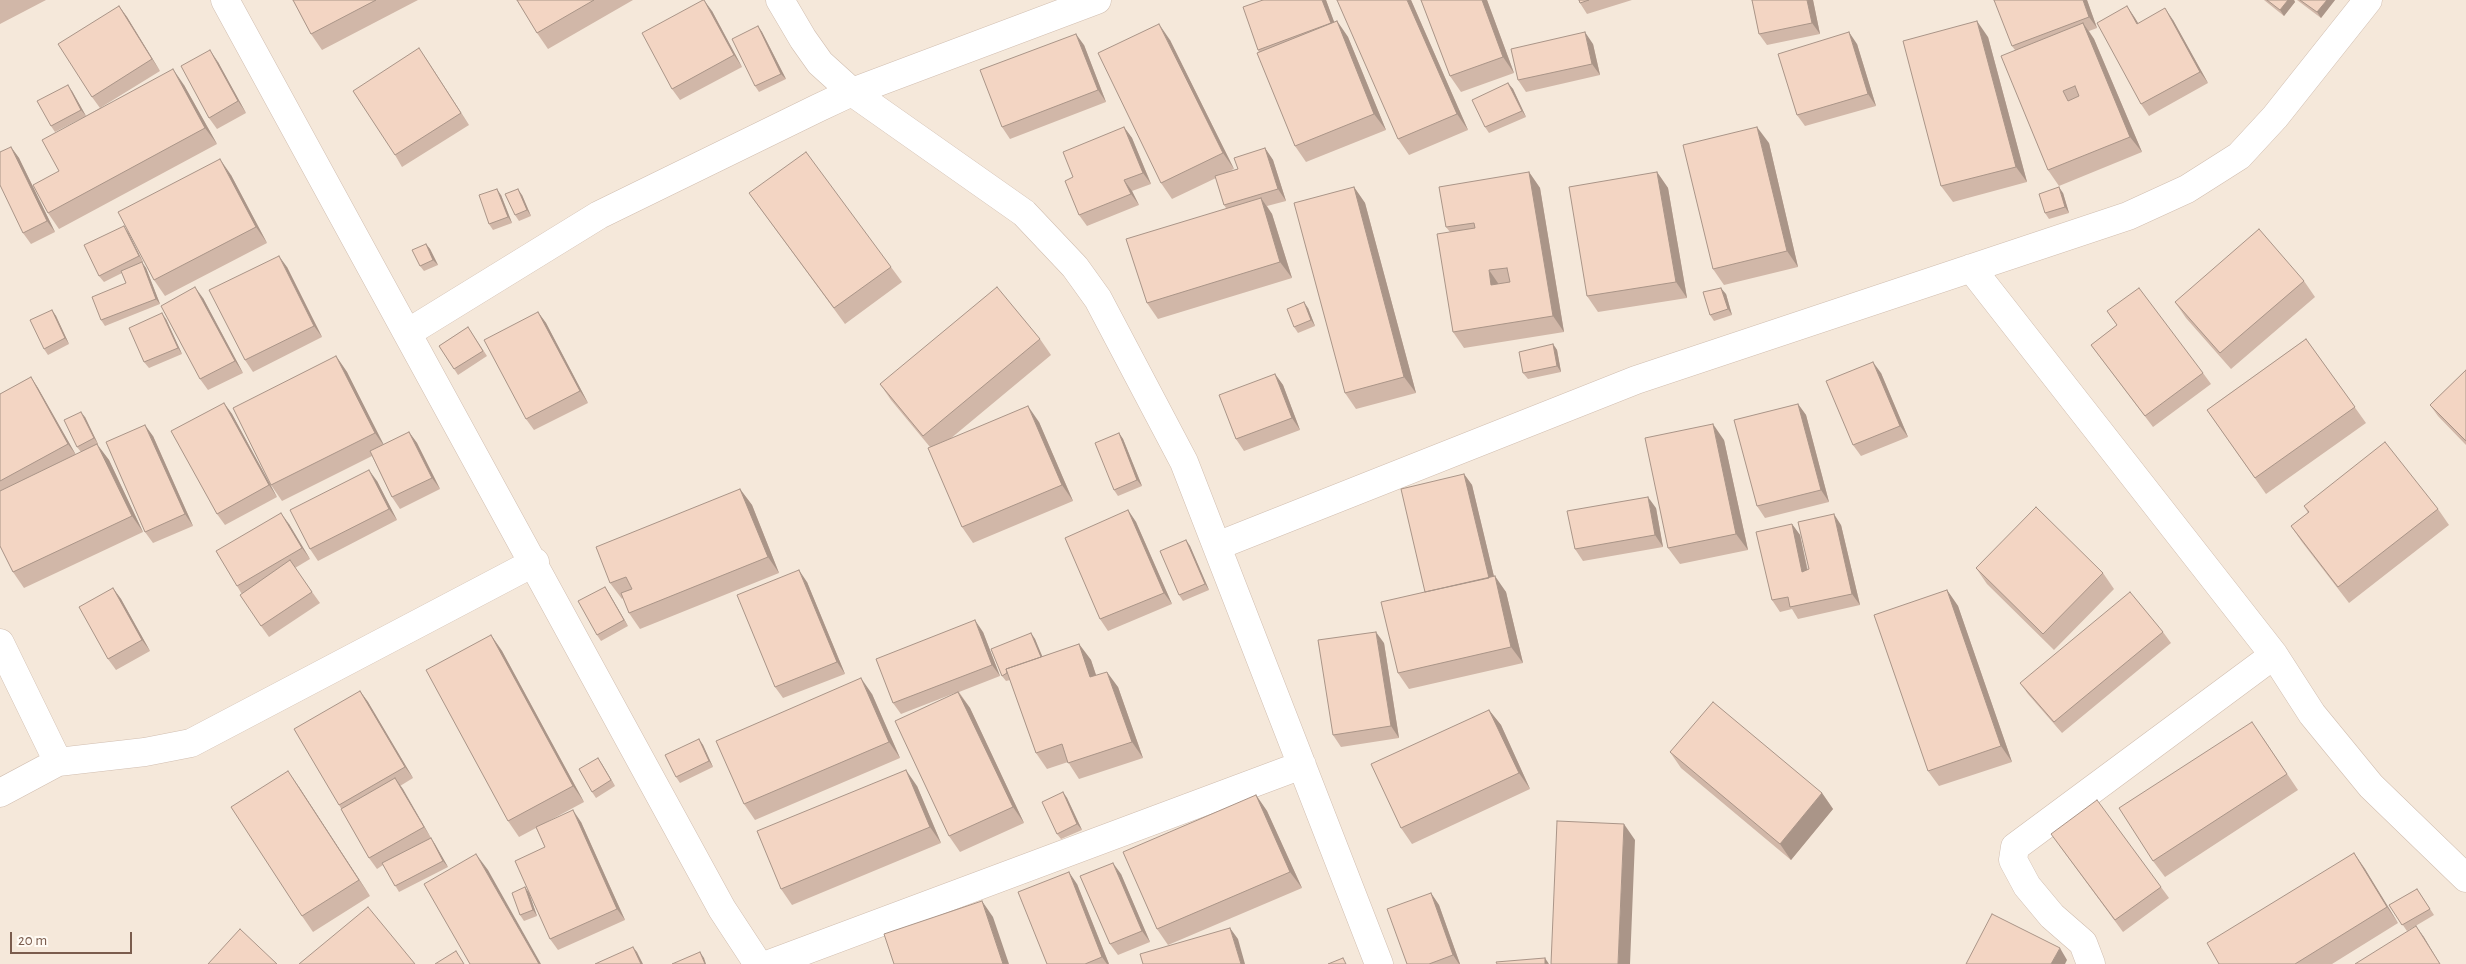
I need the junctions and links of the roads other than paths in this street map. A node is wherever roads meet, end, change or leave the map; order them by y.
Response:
1 (225, 0) edge
2 (780, 0) edge
3 (1097, 0) edge
4 (2368, 0) edge
5 (852, 92) junction
6 (1971, 268) junction
7 (409, 332) junction
8 (1217, 546) junction
9 (535, 562) junction
10 (0, 643) edge
11 (2274, 655) junction
12 (58, 762) junction
13 (1302, 765) junction
14 (0, 793) edge
15 (2466, 878) edge
16 (758, 964) edge
17 (769, 964) edge
18 (1380, 964) edge
19 (2091, 964) edge

1 - 7 street
2 - 5 street
3 - 5 street
4 - 6 street
5 - 7 street
5 - 8 street
6 - 8 street
6 - 11 street
7 - 9 street
8 - 13 street
9 - 12 street
9 - 16 street
10 - 12 street
11 - 15 street
11 - 19 street
12 - 14 street
13 - 17 street
13 - 18 street

